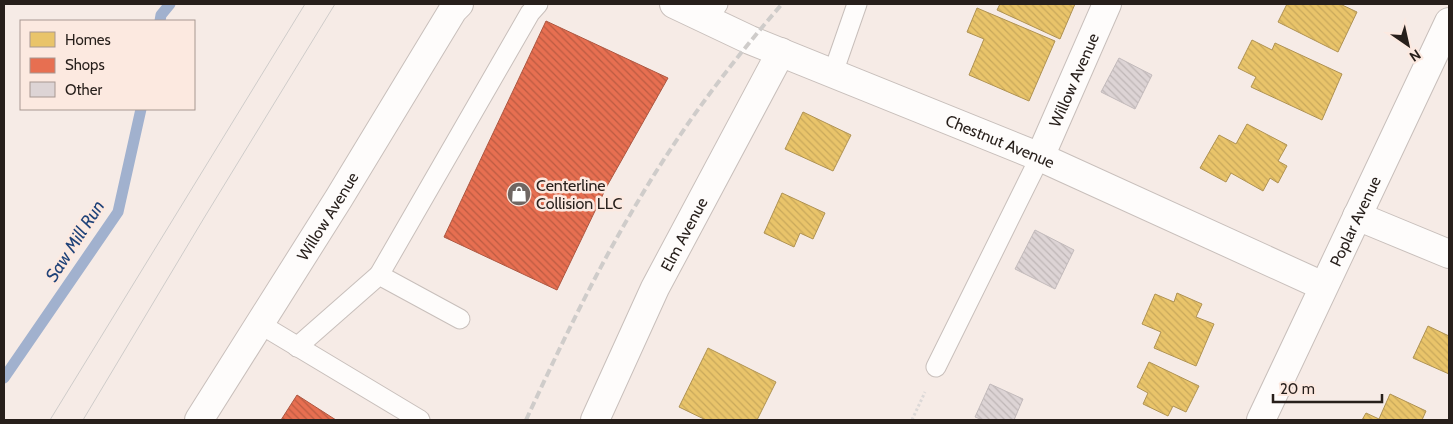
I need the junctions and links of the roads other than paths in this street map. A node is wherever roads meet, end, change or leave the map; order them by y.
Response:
1 (538, 4) edge
2 (674, 4) edge
3 (857, 4) edge
4 (1107, 4) edge
5 (456, 7) edge
6 (713, 11) edge
7 (1449, 22) edge
8 (781, 52) junction
9 (833, 73) junction
10 (1040, 157) junction
11 (1356, 216) junction
12 (1449, 254) edge
13 (378, 274) junction
14 (1323, 286) junction
15 (460, 319) dead end
16 (260, 324) junction
17 (297, 347) junction
18 (936, 367) dead end
19 (199, 420) edge
20 (420, 420) edge
21 (595, 420) edge
22 (1261, 420) edge

1 - 13 lane
2 - 6 street, Chestnut Avenue
3 - 9 lane
4 - 10 street, Willow Avenue
5 - 16 street, Willow Avenue
6 - 8 street, Chestnut Avenue
7 - 11 street, Poplar Avenue
8 - 9 street, Chestnut Avenue
8 - 21 street, Elm Avenue
9 - 10 street, Chestnut Avenue
10 - 14 street, Chestnut Avenue
10 - 18 lane
11 - 12 street
11 - 14 street, Poplar Avenue
13 - 15 lane
13 - 17 lane
14 - 22 street, Poplar Avenue
16 - 17 lane
16 - 19 street, Willow Avenue
17 - 20 lane

